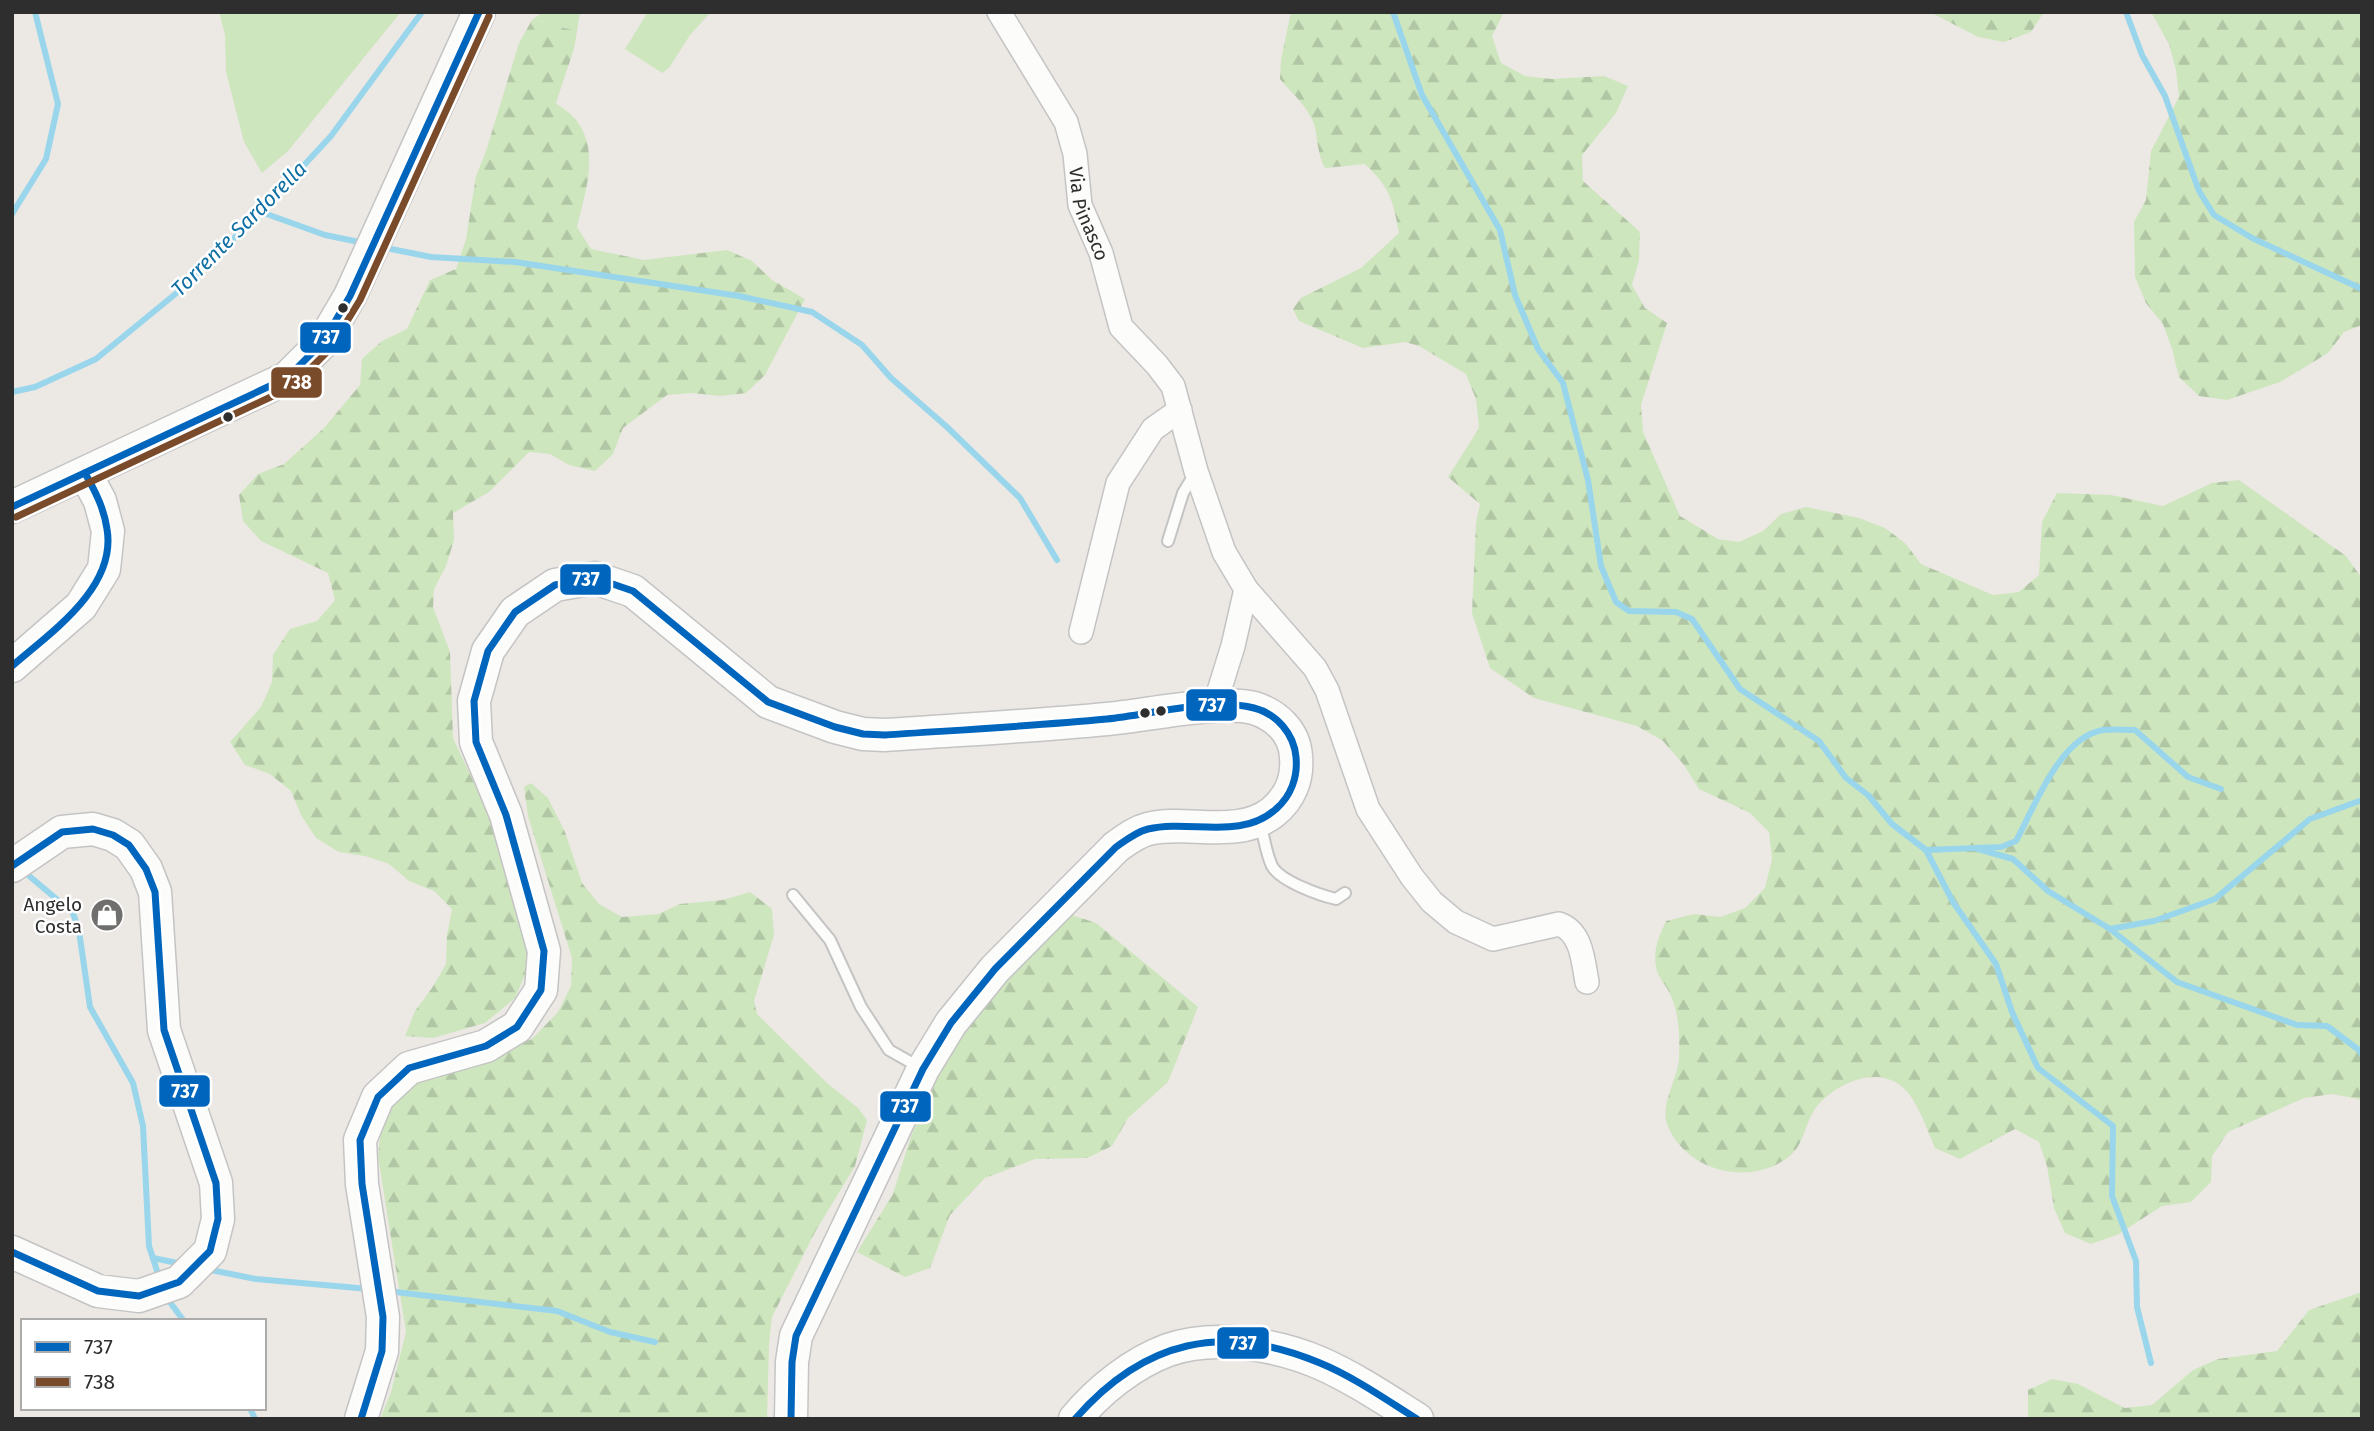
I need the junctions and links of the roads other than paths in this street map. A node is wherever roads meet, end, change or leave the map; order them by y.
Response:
1 (479, 12) edge
2 (999, 12) edge
3 (1180, 410) junction
4 (1196, 471) junction
5 (85, 473) junction
6 (12, 507) edge
7 (1168, 541) dead end
8 (1246, 589) junction
9 (1081, 632) dead end
10 (12, 666) edge
11 (1214, 706) junction
12 (1260, 820) junction
13 (12, 866) edge
14 (1345, 893) dead end
15 (793, 895) dead end
16 (1587, 982) dead end
17 (923, 1069) junction
18 (12, 1252) edge
19 (361, 1419) edge
20 (791, 1419) edge
21 (1075, 1419) edge
22 (1417, 1419) edge

1 - 5 main road
2 - 3 street, Via Pinasco
3 - 4 street, Via Pinasco
3 - 9 street
4 - 7 lane
4 - 8 street, Via Pinasco
5 - 6 main road
5 - 10 main road
8 - 11 street
8 - 16 street, Via Pinasco
11 - 12 main road
11 - 19 main road
12 - 14 lane
12 - 17 main road
13 - 18 main road
15 - 17 lane
17 - 20 main road
21 - 22 main road

